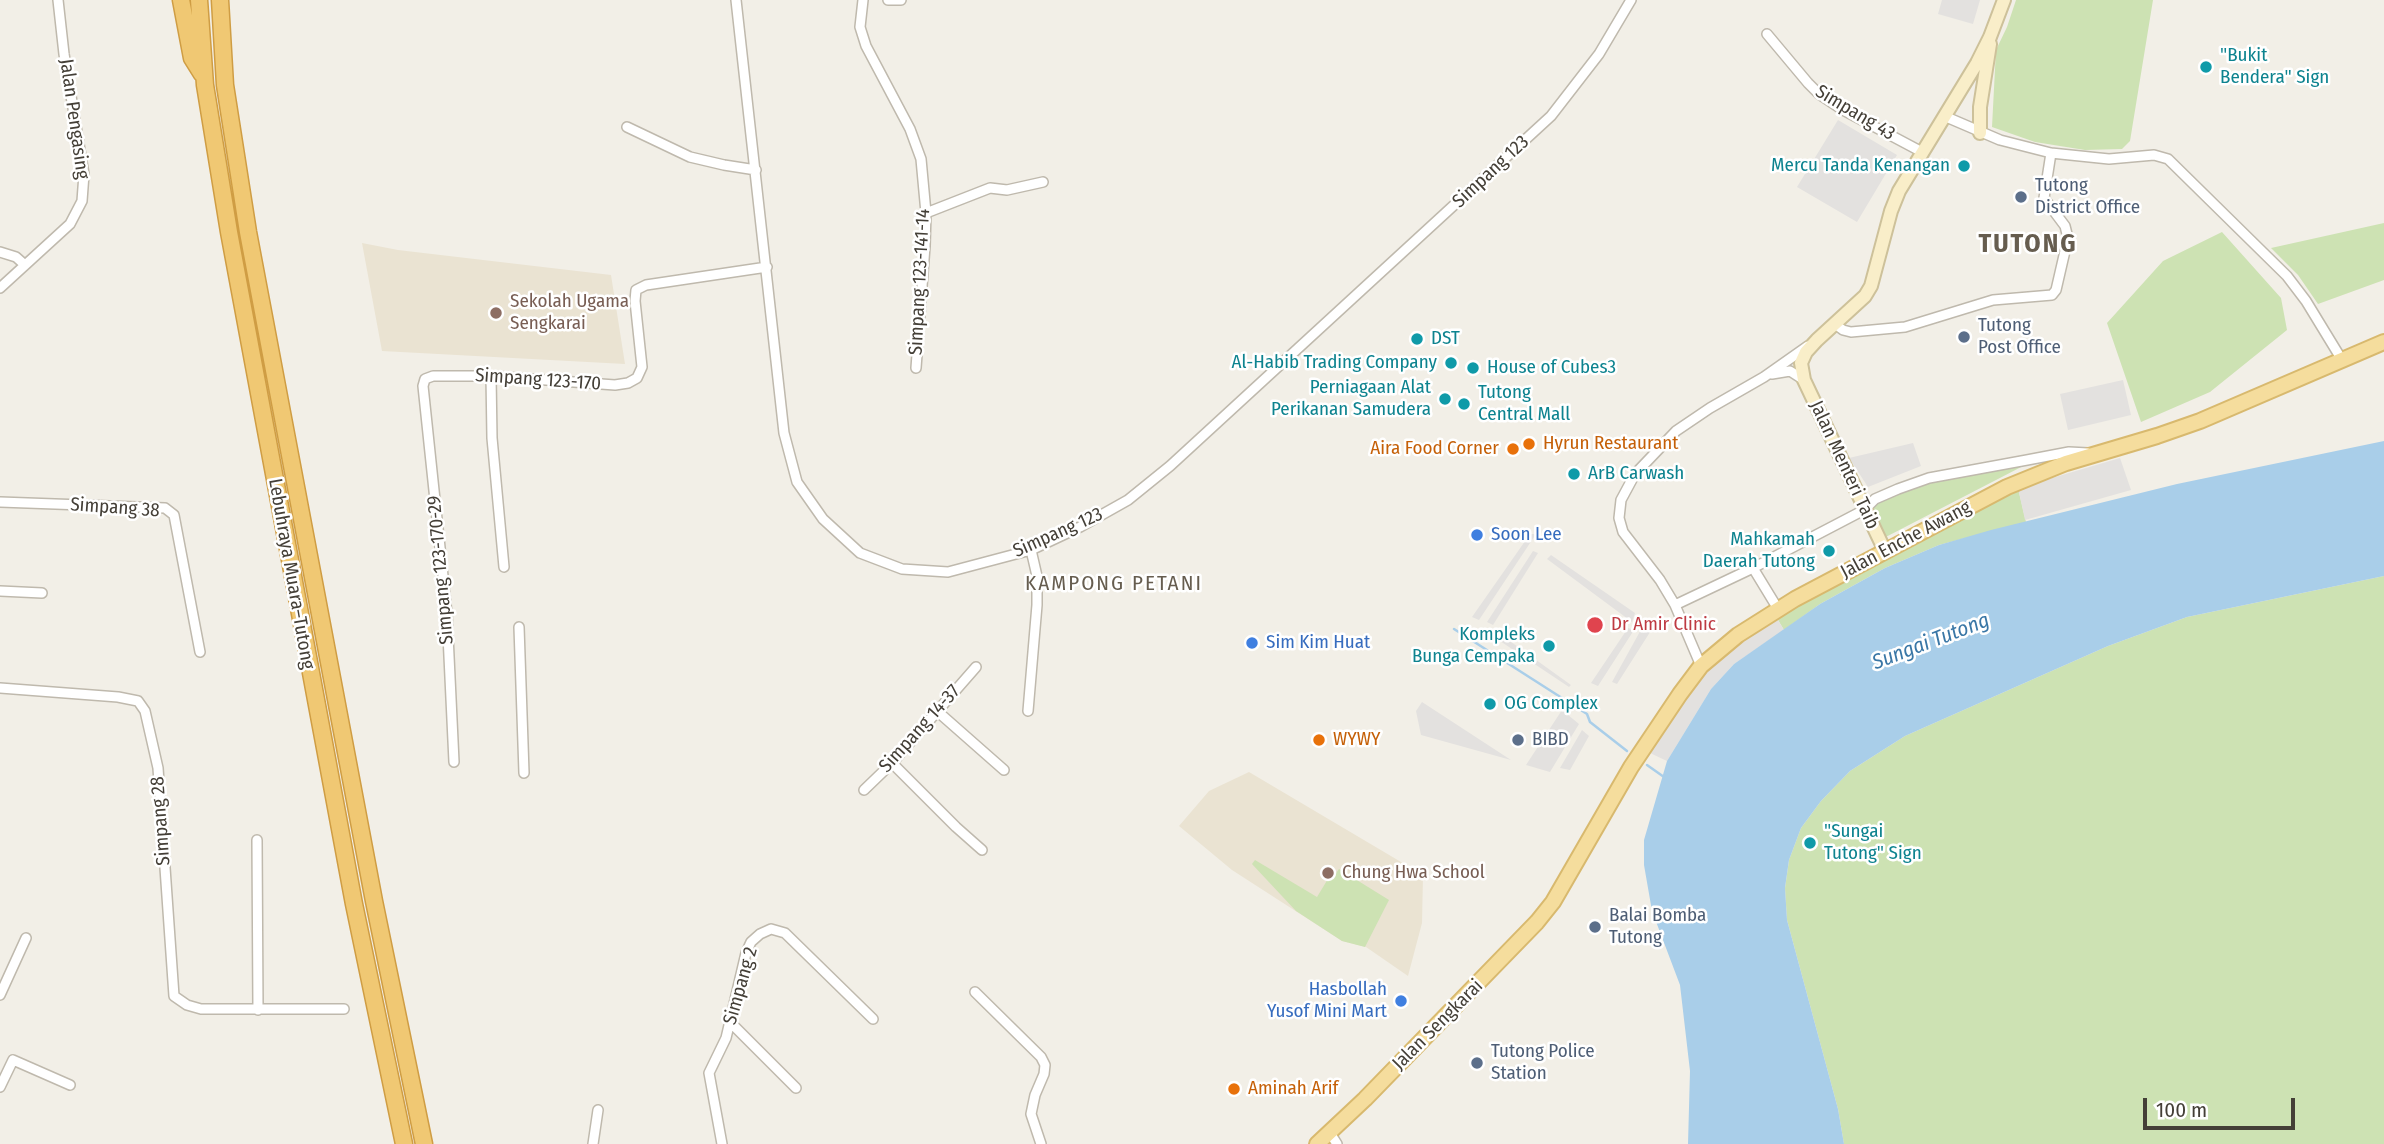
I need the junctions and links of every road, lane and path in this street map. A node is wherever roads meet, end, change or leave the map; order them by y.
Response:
1 (58, 0) edge
2 (181, 0) edge
3 (199, 0) edge
4 (220, 0) edge
5 (736, 0) edge
6 (863, 0) edge
7 (888, 0) edge
8 (901, 0) edge
9 (1631, 0) edge
10 (2004, 0) edge
11 (1767, 34) dead end
12 (1990, 37) junction
13 (205, 79) junction
14 (1944, 116) junction
15 (627, 127) dead end
16 (1980, 133) junction
17 (1922, 152) junction
18 (2051, 153) junction
19 (756, 170) junction
20 (1043, 182) dead end
21 (926, 213) junction
22 (0, 252) edge
23 (25, 265) junction
24 (767, 267) junction
25 (0, 288) edge
26 (1835, 324) junction
27 (1817, 340) junction
28 (2384, 342) edge
29 (2343, 360) junction
30 (916, 368) dead end
31 (491, 376) junction
32 (1764, 377) junction
33 (425, 379) joint
34 (1804, 380) junction
35 (2097, 453) junction
36 (0, 502) edge
37 (1864, 510) junction
38 (1031, 550) junction
39 (1885, 551) junction
40 (504, 566) dead end
41 (1753, 568) junction
42 (0, 591) edge
43 (43, 593) dead end
44 (1675, 605) junction
45 (1778, 609) junction
46 (519, 627) dead end
47 (200, 652) dead end
48 (1701, 666) junction
49 (976, 667) dead end
50 (0, 688) edge
51 (937, 711) junction
52 (1028, 711) dead end
53 (454, 762) dead end
54 (892, 763) junction
55 (1004, 769) dead end
56 (524, 774) dead end
57 (864, 790) dead end
58 (257, 840) dead end
59 (982, 850) dead end
60 (1553, 902) joint
61 (26, 938) dead end
62 (975, 992) dead end
63 (0, 995) edge
64 (344, 1009) dead end
65 (258, 1010) junction
66 (873, 1019) dead end
67 (730, 1022) junction
68 (70, 1085) dead end
69 (0, 1087) edge
70 (796, 1088) dead end
71 (598, 1110) dead end
72 (1334, 1139) edge
73 (404, 1144) edge
74 (424, 1144) edge
75 (593, 1144) edge
76 (722, 1144) edge
77 (1041, 1144) edge
78 (1317, 1144) edge

1 - 23 street, Jalan Pengasing
2 - 13 highway
3 - 13 highway, Lebuhraya Muara–Tutong
4 - 74 highway, Lebuhraya Muara–Tutong
5 - 19 street, Simpang 123
6 - 21 street, Simpang 123-141-14
7 - 8 street
9 - 38 street, Simpang 123
10 - 12 street
11 - 17 street, Simpang 43
12 - 14 street
12 - 16 street
13 - 73 highway, Lebuhraya Muara–Tutong
14 - 16 street
14 - 17 street
15 - 19 street
16 - 18 street
17 - 26 street
18 - 26 street
18 - 29 street
19 - 24 street, Simpang 123
20 - 21 street
21 - 30 street, Simpang 123-141-14
22 - 23 street
23 - 25 street, Jalan Pengasing
24 - 31 street, Simpang 123-170
24 - 38 street, Simpang 123
26 - 27 street
27 - 32 street
27 - 34 street
28 - 29 main road, Jalan Enche Awang
29 - 35 main road, Jalan Enche Awang
31 - 33 street, Simpang 123-170
31 - 40 street
32 - 34 street
32 - 44 street
33 - 53 street, Simpang 123-170-29
34 - 37 street, Jalan Menteri Taib
35 - 37 street
35 - 39 main road, Jalan Enche Awang
36 - 47 street, Simpang 38
37 - 39 street, Jalan Menteri Taib
37 - 41 street
38 - 52 street
39 - 45 main road, Jalan Enche Awang
41 - 44 street
41 - 45 street
42 - 43 street
44 - 48 street
45 - 48 main road, Jalan Enche Awang
46 - 56 street
48 - 60 main road, Jalan Enche Awang
49 - 51 street, Simpang 14-37
50 - 65 street, Simpang 28
51 - 54 street, Simpang 14-37
51 - 55 street
54 - 57 street, Simpang 14-37
54 - 59 street
58 - 65 street
60 - 72 main road, Jalan Sengkarai
61 - 63 street
62 - 77 street
64 - 65 street, Simpang 28
66 - 67 street, Simpang 2
67 - 70 street
67 - 76 street, Simpang 2
68 - 69 street
71 - 75 street
72 - 78 main road, Jalan Sengkarai

